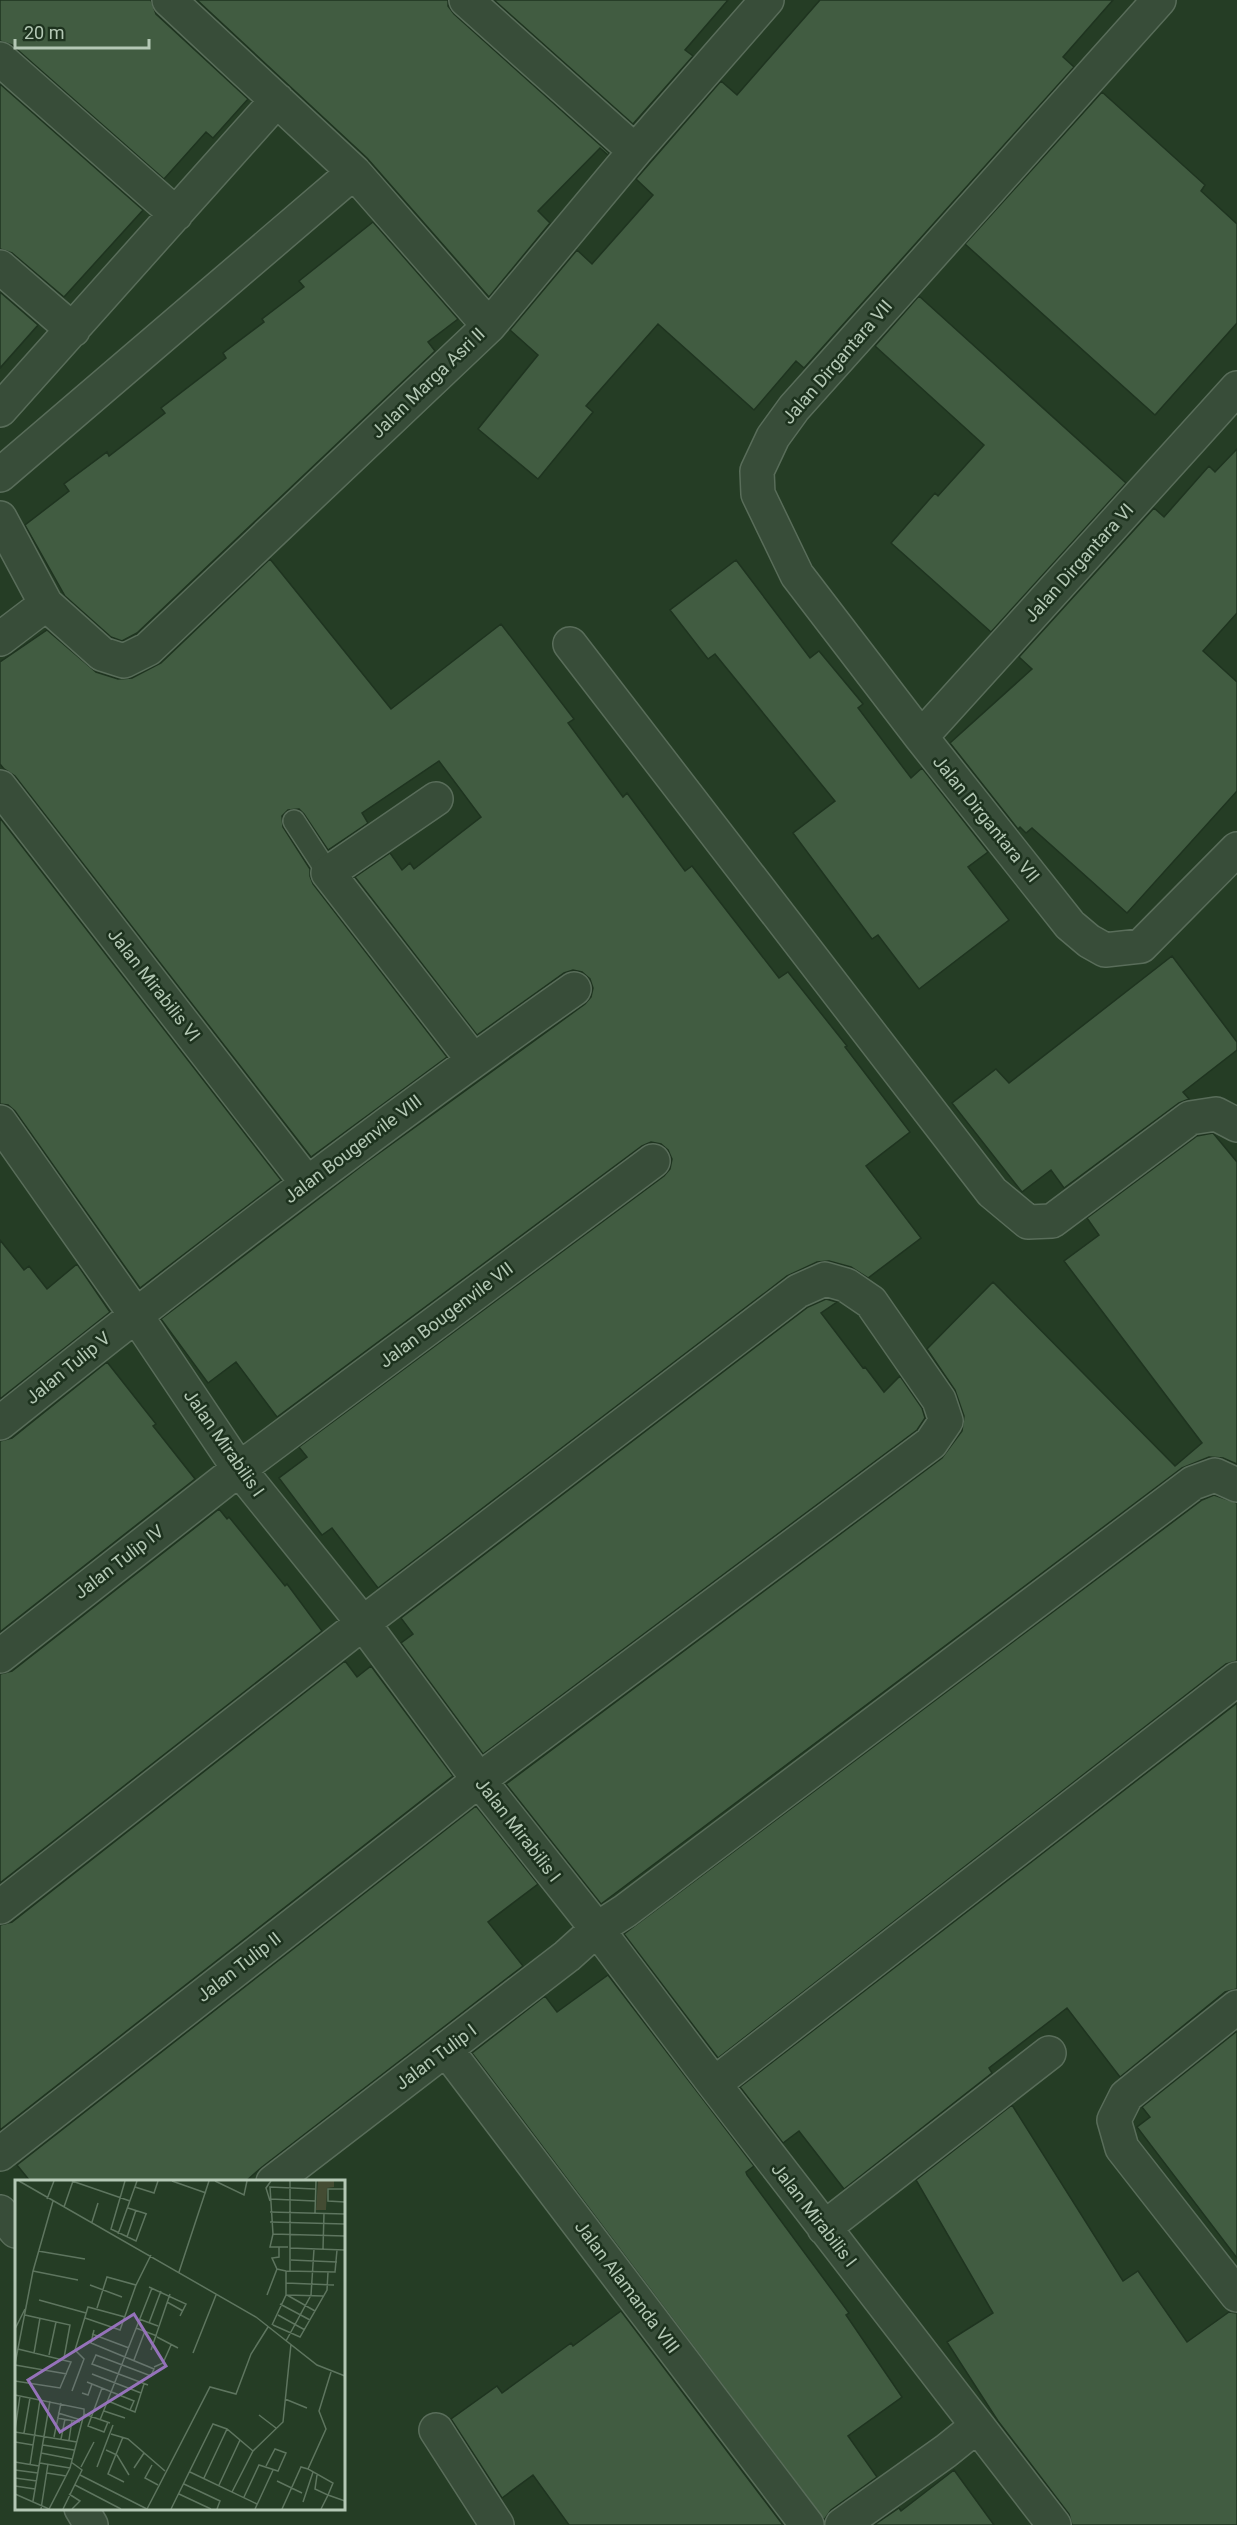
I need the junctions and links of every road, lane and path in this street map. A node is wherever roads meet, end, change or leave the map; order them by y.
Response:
1 (169, 0) edge
2 (466, 0) edge
3 (767, 0) edge
4 (1159, 0) edge
5 (0, 59) edge
6 (277, 100) junction
7 (635, 151) junction
8 (354, 172) junction
9 (176, 214) junction
10 (0, 267) edge
11 (489, 326) junction
12 (74, 330) junction
13 (1237, 388) edge
14 (0, 410) edge
15 (0, 475) edge
16 (0, 518) edge
17 (46, 604) junction
18 (0, 639) edge
19 (570, 644) dead end
20 (921, 738) junction
21 (0, 787) edge
22 (436, 800) dead end
23 (294, 821) dead end
24 (1237, 849) edge
25 (328, 873) junction
26 (574, 989) dead end
27 (473, 1060) junction
28 (1237, 1125) edge
29 (6, 1141) edge
30 (653, 1161) dead end
31 (307, 1183) junction
32 (135, 1314) junction
33 (0, 1423) edge
34 (239, 1468) junction
35 (1237, 1485) edge
36 (363, 1623) junction
37 (0, 1656) edge
38 (1237, 1679) edge
39 (479, 1780) junction
40 (0, 1906) edge
41 (597, 1929) junction
42 (1237, 2007) edge
43 (446, 2049) junction
44 (1049, 2054) dead end
45 (714, 2084) junction
46 (0, 2154) edge
47 (274, 2180) edge
48 (0, 2212) edge
49 (824, 2228) junction
50 (15, 2230) edge
51 (1237, 2295) edge
52 (977, 2426) junction
53 (436, 2430) dead end
54 (82, 2510) edge
55 (91, 2525) edge
56 (497, 2525) edge
57 (807, 2525) edge
58 (842, 2525) edge
59 (1054, 2525) edge

1 - 6 street
2 - 7 street
3 - 7 street, Jalan Marga Asri II
4 - 20 street, Jalan Dirgantara VII
5 - 9 street
6 - 8 street
6 - 9 street
7 - 11 street, Jalan Marga Asri II
8 - 11 street
8 - 15 street
9 - 12 street
10 - 12 street
11 - 17 street, Jalan Marga Asri II
12 - 14 street
13 - 20 street, Jalan Dirgantara VI
16 - 17 street
17 - 18 street
19 - 28 street
20 - 24 street, Jalan Dirgantara VII
21 - 31 street, Jalan Mirabilis VI
22 - 25 street
23 - 25 lane
25 - 27 street
26 - 27 street, Jalan Bougenvile VIII
27 - 31 street, Jalan Bougenvile VIII
29 - 32 street, Jalan Mirabilis I
30 - 34 street, Jalan Bougenvile VII
31 - 32 street, Jalan Bougenvile VIII
32 - 33 street, Jalan Tulip V
32 - 34 street, Jalan Mirabilis I
34 - 36 street, Jalan Mirabilis I
34 - 37 street, Jalan Tulip IV
35 - 41 street, Jalan Tulip I
36 - 39 street, Jalan Mirabilis I
36 - 39 street, Jalan Tulip II
36 - 40 street
38 - 45 street
39 - 41 street, Jalan Mirabilis I
39 - 46 street, Jalan Tulip II
41 - 43 street, Jalan Tulip I
41 - 45 street, Jalan Mirabilis I
42 - 51 street
43 - 47 street, Jalan Tulip I
43 - 57 street, Jalan Alamanda VIII
44 - 49 street
45 - 49 street, Jalan Mirabilis I
48 - 50 street
49 - 52 street, Jalan Mirabilis I
52 - 58 street
52 - 59 street, Jalan Mirabilis I
53 - 56 street
54 - 55 street

